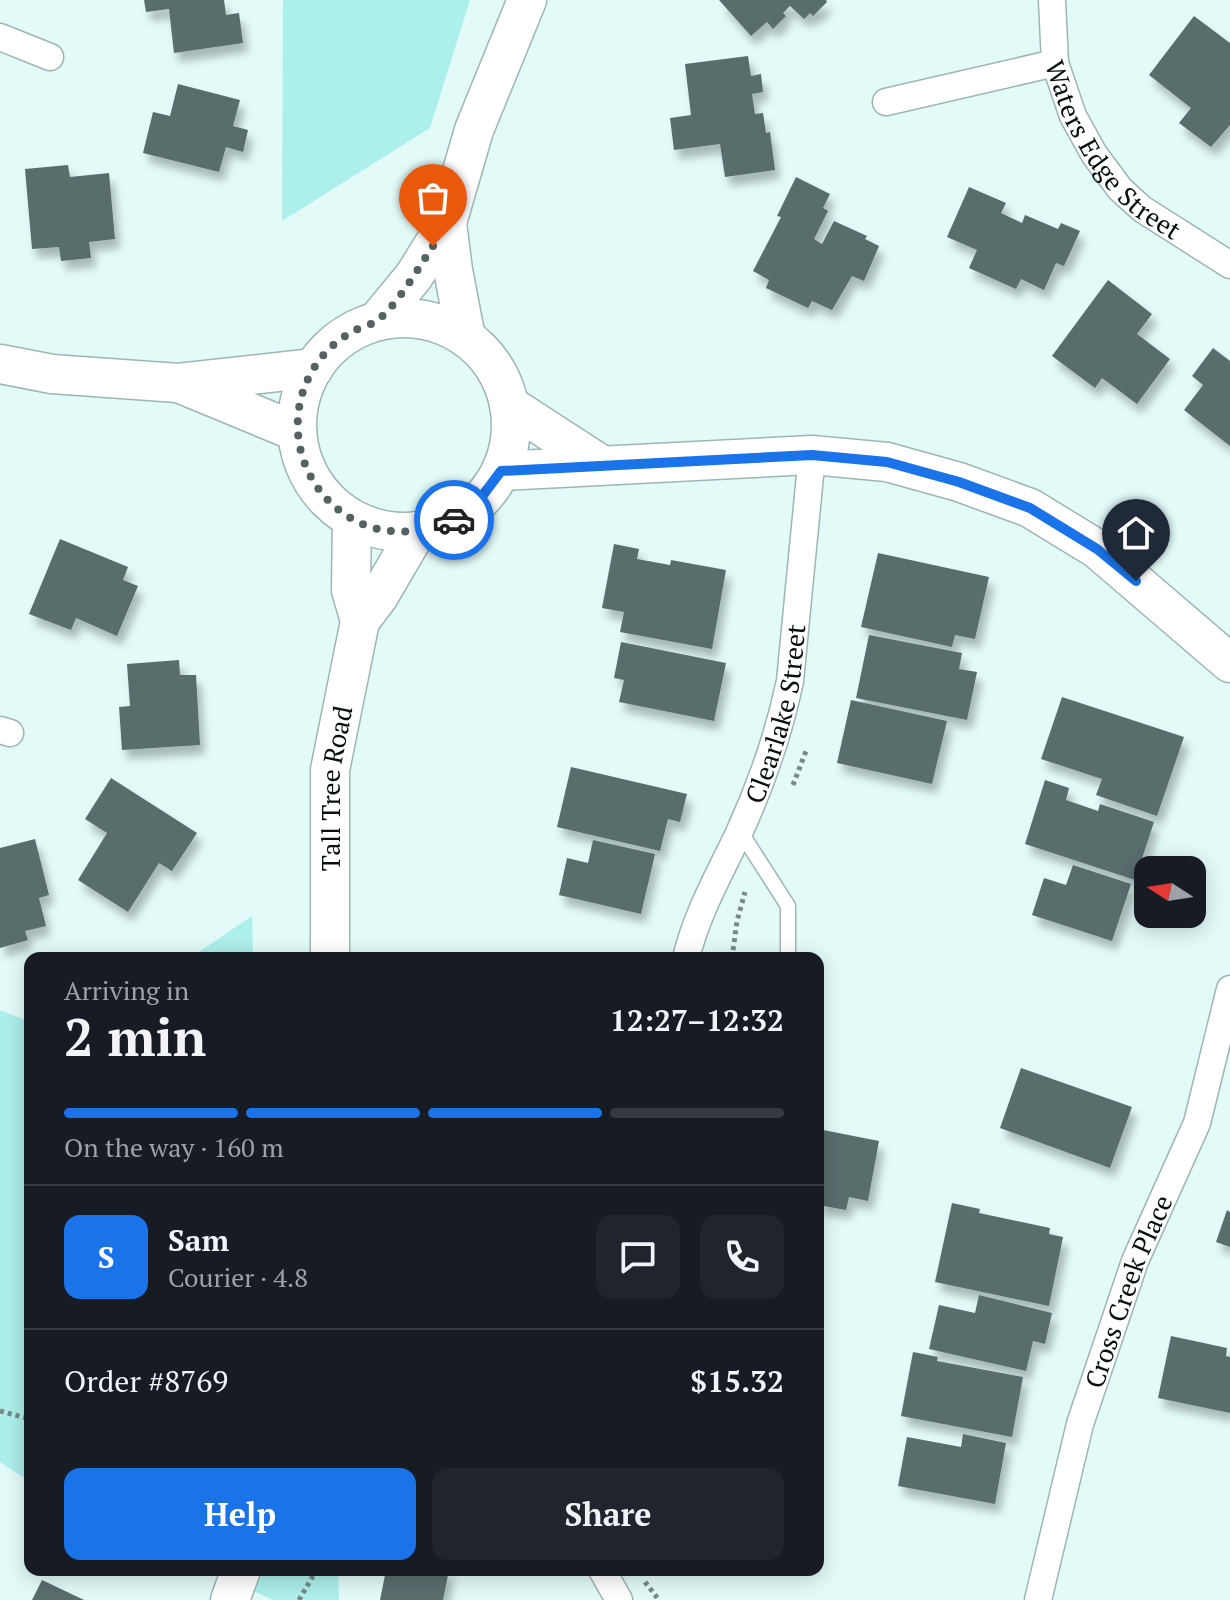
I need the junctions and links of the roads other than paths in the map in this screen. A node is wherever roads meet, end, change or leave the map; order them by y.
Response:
1 (527, 0) edge
2 (1052, 0) edge
3 (0, 37) edge
4 (50, 57) dead end
5 (1055, 63) junction
6 (886, 102) dead end
7 (447, 223) junction
8 (1230, 265) edge
9 (377, 321) junction
10 (466, 338) junction
11 (0, 364) edge
12 (314, 368) junction
13 (178, 383) junction
14 (509, 405) junction
15 (297, 432) junction
16 (812, 455) junction
17 (600, 464) junction
18 (501, 471) junction
19 (352, 519) junction
20 (417, 531) junction
21 (360, 621) junction
22 (1230, 663) edge
23 (740, 831) junction
24 (330, 952) edge
25 (688, 952) edge
26 (788, 952) edge
27 (1230, 989) edge
28 (239, 1576) edge
29 (605, 1576) edge
30 (230, 1600) edge
31 (619, 1600) edge
32 (1038, 1600) edge

1 - 7 street
2 - 5 street, Waters Edge Street
3 - 4 street
5 - 6 street
5 - 8 street, Waters Edge Street
7 - 9 street
7 - 10 street
9 - 10 street
9 - 12 street
10 - 14 street
11 - 13 street
12 - 13 street
12 - 15 street
13 - 15 street
14 - 17 street
14 - 18 street
15 - 19 street
16 - 17 street
16 - 22 street
16 - 23 street, Clearlake Street
17 - 18 street
18 - 20 street
19 - 20 street
19 - 21 street, Tall Tree Road
20 - 21 street, Tall Tree Road
21 - 24 street, Tall Tree Road
23 - 25 street, Clearlake Street
23 - 26 lane
27 - 32 street, Cross Creek Place
28 - 30 street
29 - 31 street

